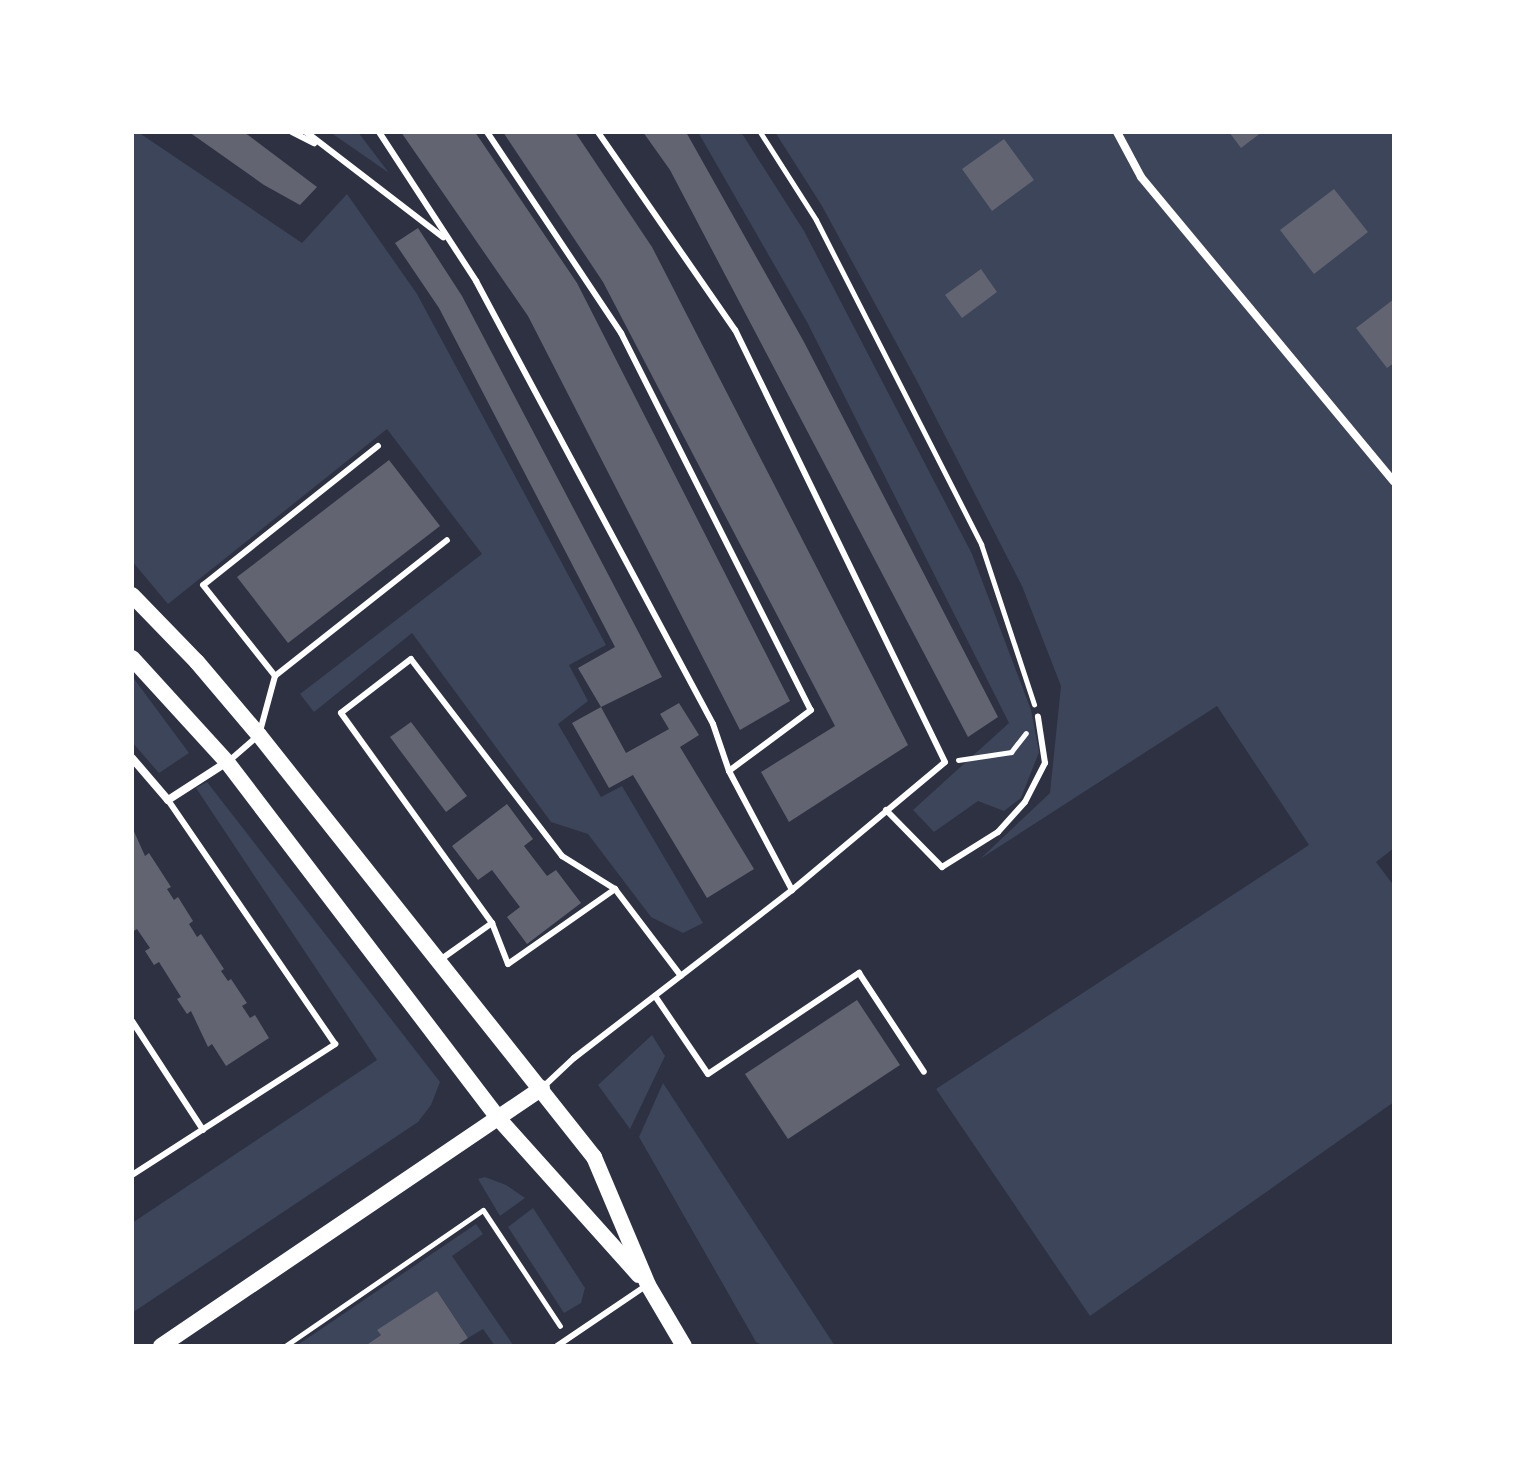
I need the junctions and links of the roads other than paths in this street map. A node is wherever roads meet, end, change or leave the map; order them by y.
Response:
1 (292, 132) edge
2 (306, 132) edge
3 (379, 132) edge
4 (487, 132) edge
5 (598, 132) edge
6 (1117, 132) edge
7 (324, 148) junction
8 (448, 241) junction
9 (378, 446) dead end
10 (1394, 482) edge
11 (447, 540) dead end
12 (132, 595) edge
13 (132, 658) edge
14 (275, 676) junction
15 (1038, 717) road end
16 (259, 735) junction
17 (132, 758) edge
18 (227, 762) junction
19 (729, 771) junction
20 (168, 800) junction
21 (886, 810) junction
22 (615, 889) junction
23 (792, 890) junction
24 (492, 923) junction
25 (439, 961) junction
26 (681, 976) junction
27 (655, 996) junction
28 (132, 1021) edge
29 (924, 1072) dead end
30 (542, 1088) junction
31 (498, 1118) junction
32 (203, 1130) junction
33 (132, 1175) edge
34 (648, 1285) junction
35 (161, 1346) edge
36 (557, 1346) edge
37 (684, 1346) edge

1 - 7 lane
2 - 7 lane
3 - 8 lane
4 - 19 lane
5 - 21 lane
6 - 10 street
7 - 8 lane
8 - 19 lane
9 - 14 lane
11 - 14 lane
12 - 16 main road
13 - 18 main road
14 - 16 lane
15 - 21 lane
16 - 18 lane
16 - 25 main road
17 - 20 street
18 - 20 street
18 - 31 main road
19 - 23 lane
20 - 32 lane
21 - 23 lane
22 - 24 lane
22 - 24 lane
22 - 26 lane
23 - 26 lane
24 - 25 lane
25 - 30 main road
26 - 27 lane
27 - 29 lane
27 - 30 lane
28 - 32 lane
30 - 31 main road
30 - 34 main road
31 - 34 main road
31 - 35 main road
32 - 33 lane
34 - 36 lane
34 - 37 main road

